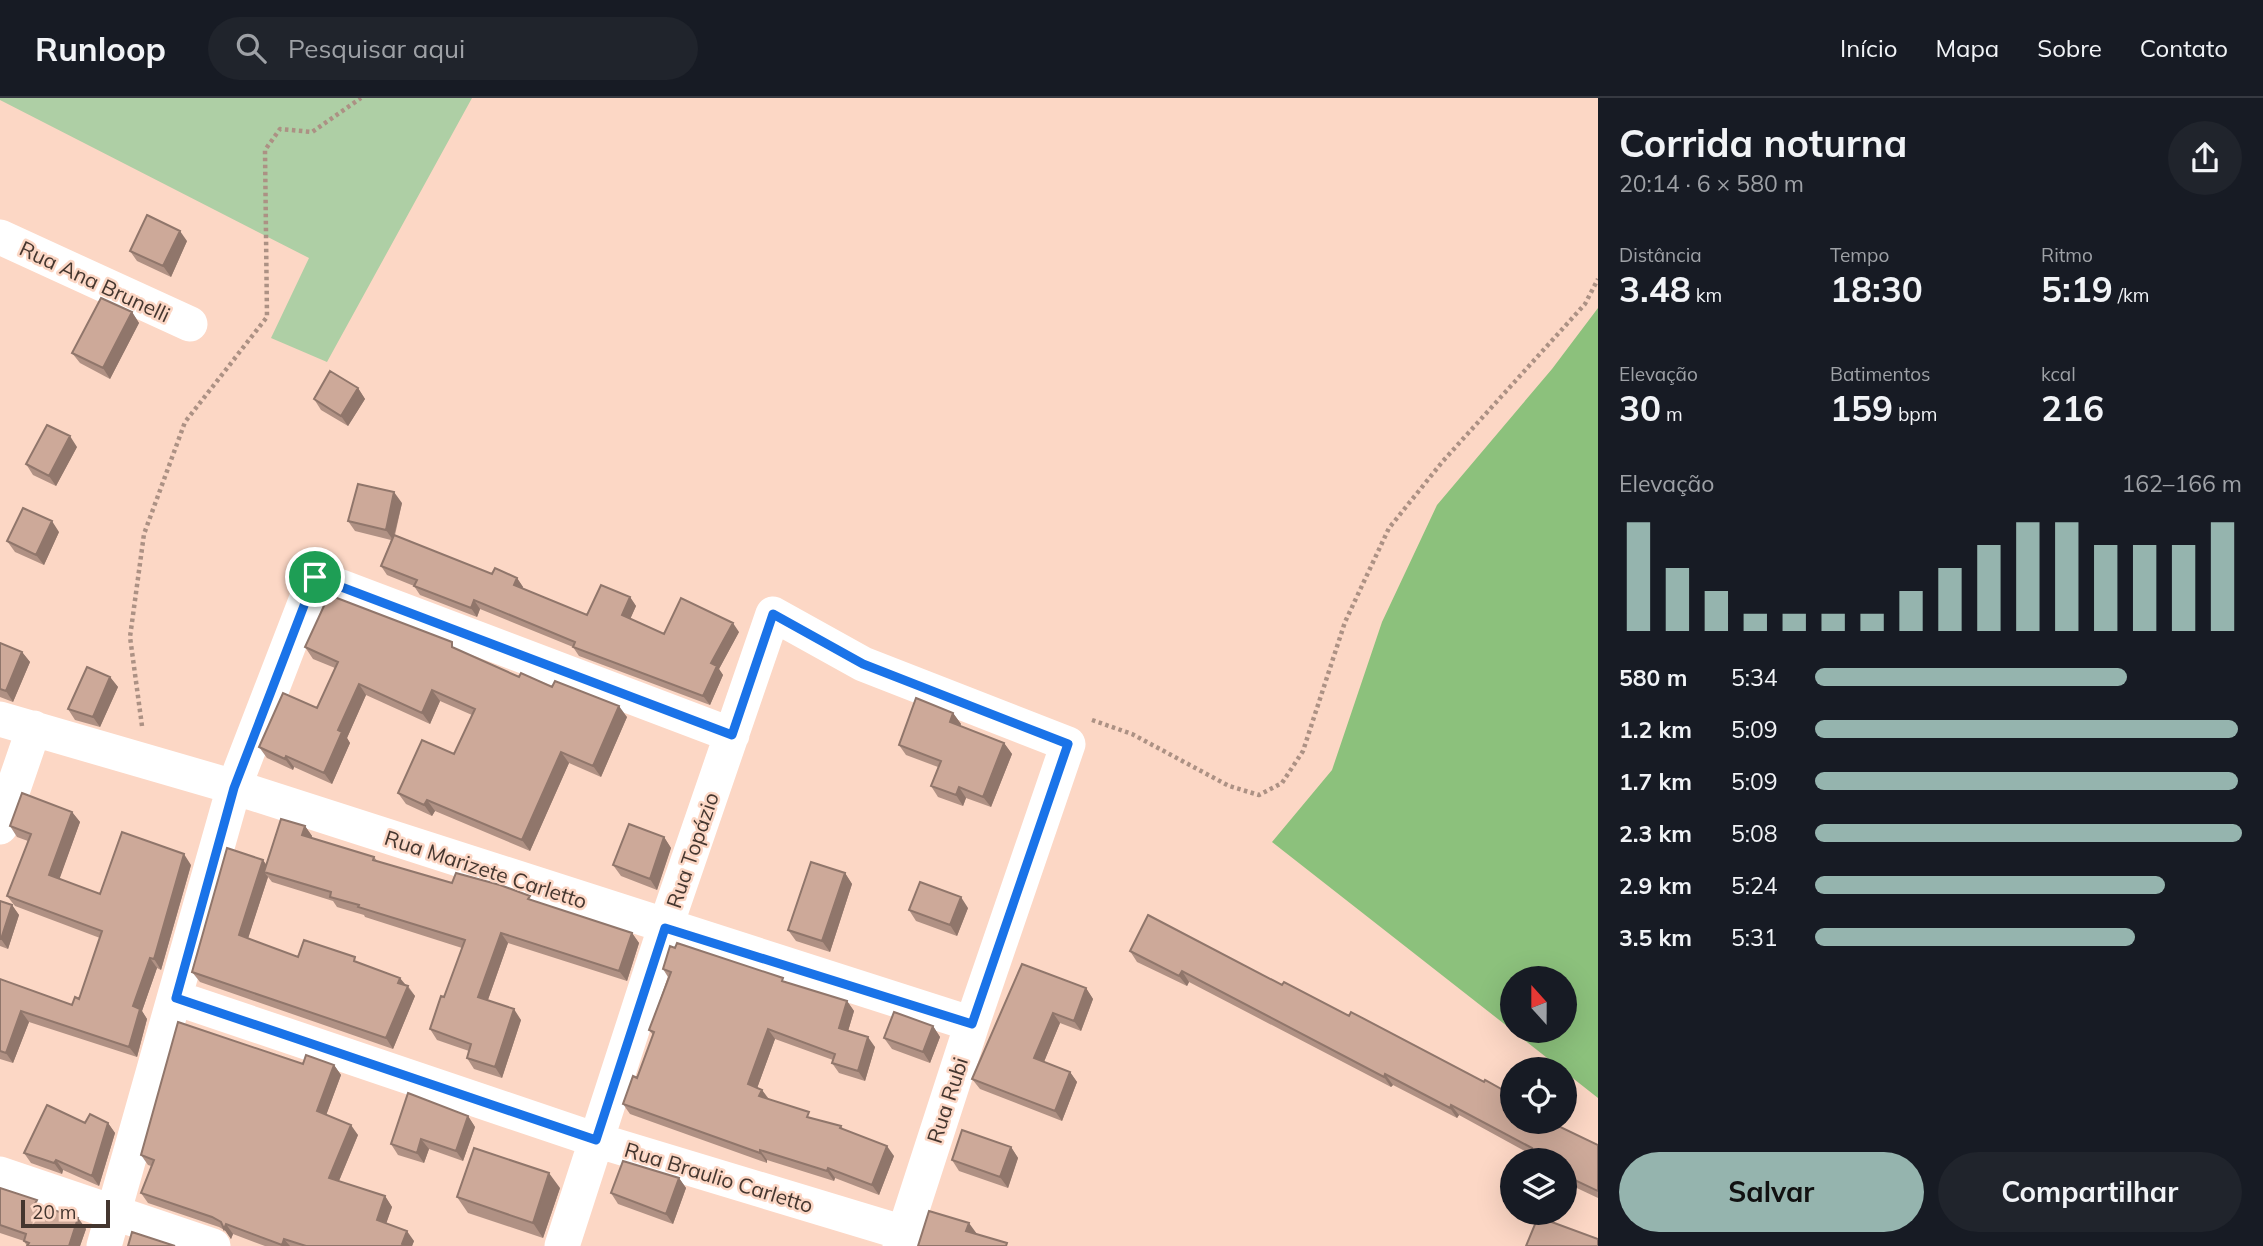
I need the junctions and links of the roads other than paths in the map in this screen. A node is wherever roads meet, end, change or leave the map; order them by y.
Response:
1 (0, 237) edge
2 (190, 324) dead end
3 (0, 719) edge
4 (34, 728) junction
5 (732, 735) junction
6 (1068, 744) joint
7 (234, 788) junction
8 (0, 827) edge
9 (665, 928) junction
10 (176, 998) junction
11 (972, 1024) junction
12 (596, 1140) junction
13 (0, 1174) edge
14 (109, 1230) edge
15 (902, 1240) edge
16 (213, 1246) edge
17 (562, 1246) edge

1 - 2 street, Rua Ana Brunelli
3 - 4 street, Rua Marizete Carletto
4 - 7 street, Rua Marizete Carletto
4 - 8 street
5 - 6 street, Rua Topázio
5 - 7 street
5 - 9 street, Rua Topázio
6 - 11 street, Rua Rubi
7 - 9 street, Rua Marizete Carletto
7 - 10 street
9 - 11 street, Rua Marizete Carletto
9 - 12 street, Rua Topázio
10 - 12 street, Rua Braulio Carletto
10 - 14 street
11 - 15 street, Rua Rubi
12 - 15 street, Rua Braulio Carletto
12 - 17 street, Rua Topázio
13 - 14 street
14 - 16 street

